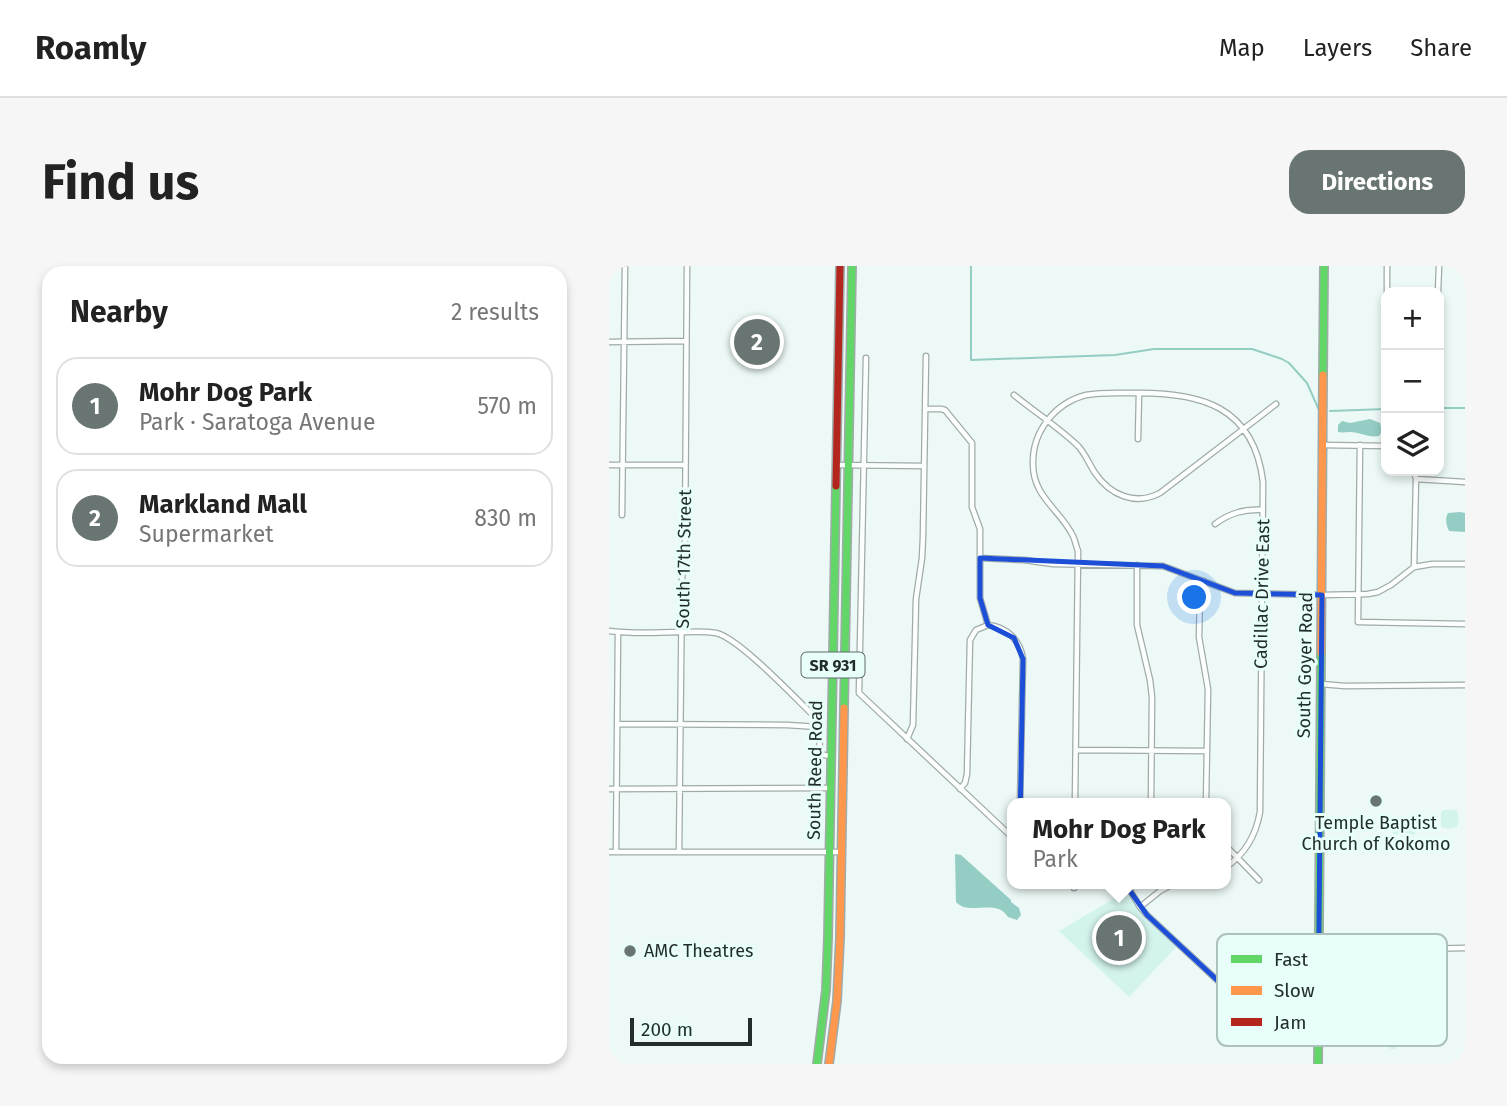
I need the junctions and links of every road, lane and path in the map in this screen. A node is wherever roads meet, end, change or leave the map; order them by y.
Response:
1 (625, 266) edge
2 (687, 266) edge
3 (840, 266) edge
4 (852, 266) edge
5 (1324, 266) edge
6 (1387, 266) edge
7 (1439, 266) edge
8 (1387, 287) edge
9 (1439, 287) edge
10 (686, 341) junction
11 (609, 342) edge
12 (624, 342) junction
13 (926, 356) dead end
14 (866, 358) dead end
15 (1139, 393) junction
16 (1014, 395) dead end
17 (1276, 404) dead end
18 (925, 409) junction
19 (1047, 421) junction
20 (1244, 429) junction
21 (1138, 439) dead end
22 (1323, 445) junction
23 (1360, 445) junction
24 (1381, 446) edge
25 (609, 465) edge
26 (623, 465) junction
27 (685, 465) junction
28 (837, 465) junction
29 (848, 466) junction
30 (865, 466) junction
31 (924, 466) junction
32 (1415, 476) edge
33 (1416, 479) junction
34 (1465, 482) edge
35 (1263, 510) junction
36 (622, 515) dead end
37 (1215, 524) dead end
38 (980, 558) junction
39 (1465, 564) edge
40 (1078, 565) junction
41 (1137, 565) junction
42 (1414, 567) junction
43 (1204, 581) junction
44 (1262, 594) junction
45 (1358, 594) junction
46 (1322, 595) junction
47 (1465, 624) edge
48 (988, 625) junction
49 (609, 631) edge
50 (618, 632) junction
51 (682, 632) junction
52 (845, 666) junction
53 (859, 666) junction
54 (1321, 684) junction
55 (1465, 685) edge
56 (617, 724) junction
57 (681, 725) junction
58 (818, 727) junction
59 (907, 739) junction
60 (1076, 750) junction
61 (1151, 751) junction
62 (1207, 751) junction
63 (831, 756) junction
64 (831, 788) junction
65 (609, 789) edge
66 (616, 789) junction
67 (680, 789) junction
68 (960, 789) junction
69 (1020, 798) edge
70 (1075, 798) edge
71 (1151, 798) edge
72 (1206, 798) edge
73 (1007, 832) edge
74 (830, 851) junction
75 (1231, 851) edge
76 (609, 852) edge
77 (616, 852) junction
78 (679, 852) junction
79 (841, 852) junction
80 (1238, 858) junction
81 (1231, 863) edge
82 (1259, 880) dead end
83 (1129, 889) edge
84 (1164, 889) edge
85 (1140, 906) junction
86 (1318, 934) edge
87 (1447, 948) edge
88 (1465, 948) edge
89 (1217, 980) edge
90 (1318, 1046) edge
91 (817, 1064) edge
92 (829, 1064) edge
93 (1318, 1064) edge

1 - 12 street
2 - 10 street, South 17th Street
3 - 28 main road, South Reed Road / SR 931
4 - 29 main road, South Reed Road / SR 931
5 - 22 main road, South Goyer Road
6 - 8 street
7 - 9 street
10 - 12 street
10 - 27 street, South 17th Street
11 - 12 street
12 - 26 street
13 - 18 street
14 - 30 street
15 - 19 street, Cadillac Drive East
15 - 20 street, Cadillac Drive East
15 - 21 street
16 - 19 street
17 - 20 street
18 - 31 street
18 - 38 street
19 - 20 street
19 - 40 street
20 - 35 street, Cadillac Drive East
22 - 23 street
22 - 46 main road, South Goyer Road
23 - 24 street
23 - 45 street
25 - 26 street
26 - 27 street
26 - 36 street
27 - 51 street, South 17th Street
28 - 29 street
28 - 63 main road, South Reed Road / SR 931
29 - 30 street
29 - 52 main road, South Reed Road / SR 931
30 - 31 street
30 - 53 street
31 - 59 street
32 - 33 street
33 - 34 street
33 - 42 street
35 - 37 street
35 - 44 street, Cadillac Drive East
38 - 40 street
38 - 48 street
39 - 42 street
40 - 41 street
40 - 60 street
41 - 43 street
41 - 61 street
42 - 45 street
43 - 44 street
43 - 62 street
44 - 46 street
44 - 80 street, Cadillac Drive East
45 - 46 street
45 - 47 street
46 - 54 main road, South Goyer Road
48 - 68 street
48 - 69 street
49 - 50 street
50 - 51 street
50 - 56 street
51 - 57 street, South 17th Street
51 - 58 street
52 - 53 street
52 - 79 main road, South Reed Road / SR 931
53 - 59 street
54 - 55 street
54 - 86 main road, South Goyer Road
56 - 57 street
56 - 66 street
57 - 58 street
57 - 67 street, South 17th Street
58 - 63 street
59 - 68 street
60 - 61 street
60 - 70 street
61 - 62 street
61 - 71 street
62 - 72 street
63 - 64 main road, South Reed Road / SR 931
64 - 67 street
64 - 74 main road, South Reed Road / SR 931
65 - 66 street
66 - 67 street
66 - 77 street
67 - 78 street, South 17th Street
68 - 73 street
74 - 78 street
74 - 79 street
74 - 91 main road, South Reed Road / SR 931
75 - 80 street
76 - 77 street
77 - 78 street
79 - 92 main road, South Reed Road / SR 931
80 - 81 street, Cadillac Drive East
80 - 82 street
83 - 85 street
84 - 85 street
85 - 89 street
87 - 88 street
90 - 93 main road, South Goyer Road

